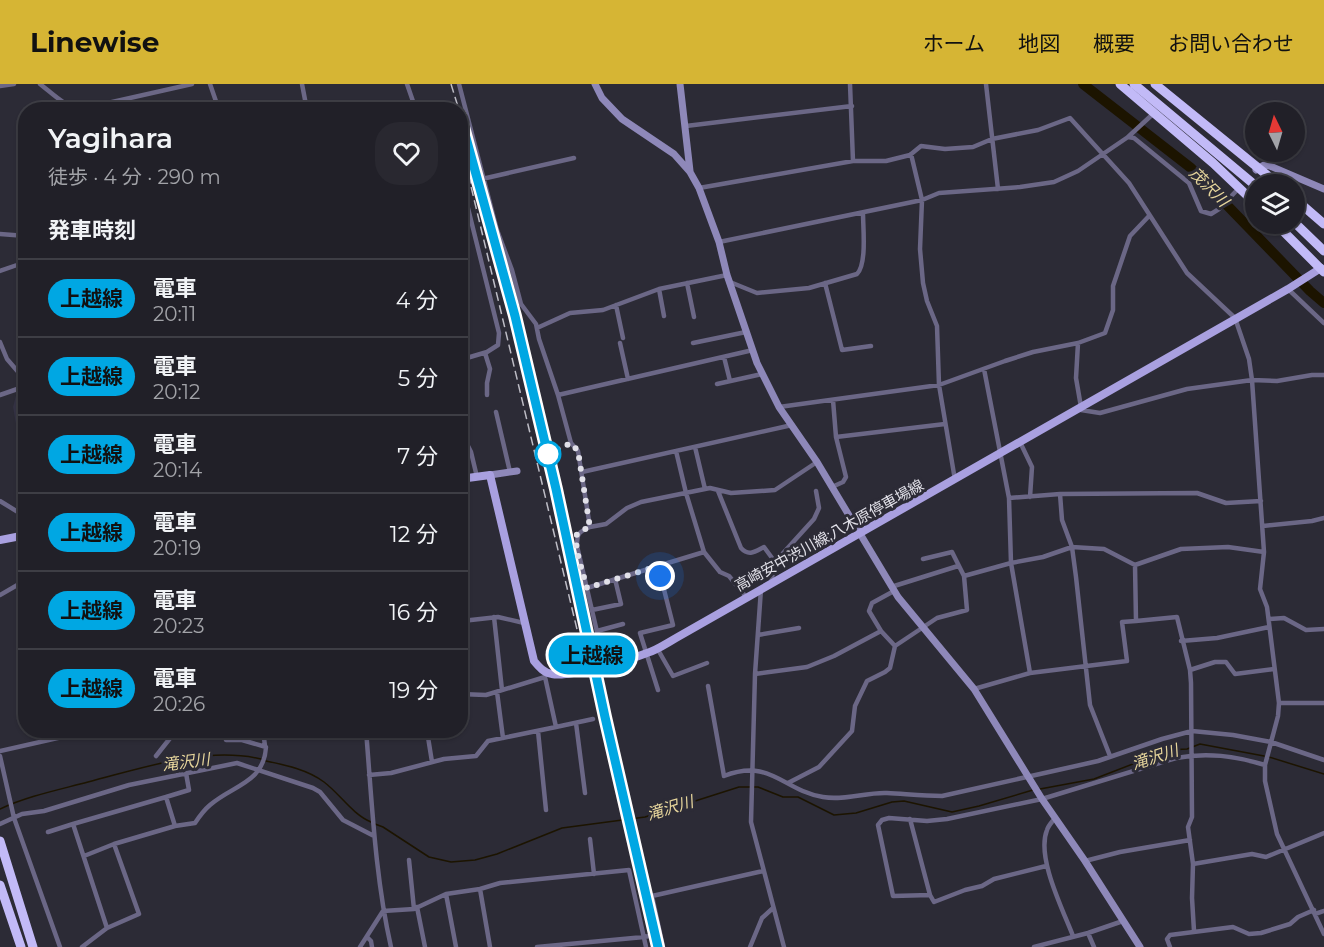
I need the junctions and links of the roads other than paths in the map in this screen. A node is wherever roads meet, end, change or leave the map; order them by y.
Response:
1 (14, 84) edge
2 (40, 84) edge
3 (192, 84) edge
4 (210, 84) edge
5 (302, 84) edge
6 (407, 84) edge
7 (459, 84) edge
8 (595, 84) edge
9 (680, 84) edge
10 (850, 84) edge
11 (986, 84) edge
12 (1120, 84) edge
13 (1134, 84) edge
14 (1143, 84) edge
15 (1155, 84) edge
16 (0, 86) edge
17 (63, 102) edge
18 (112, 102) edge
19 (216, 102) edge
20 (305, 102) edge
21 (413, 102) edge
22 (464, 102) edge
23 (852, 106) junction
24 (1154, 112) junction
25 (468, 117) edge
26 (686, 126) junction
27 (1197, 136) junction
28 (1128, 137) junction
29 (993, 139) junction
30 (1103, 153) junction
31 (911, 154) junction
32 (574, 158) dead end
33 (853, 161) junction
34 (1257, 169) junction
35 (690, 172) junction
36 (1264, 174) edge
37 (1245, 177) edge
38 (485, 179) junction
39 (468, 183) edge
40 (699, 188) junction
41 (1239, 188) junction
42 (998, 189) junction
43 (1324, 189) edge
44 (1245, 194) edge
45 (922, 200) junction
46 (1305, 208) edge
47 (468, 211) edge
48 (863, 213) junction
49 (1149, 216) junction
50 (1324, 224) edge
51 (1305, 233) edge
52 (0, 234) edge
53 (1286, 234) edge
54 (18, 236) edge
55 (719, 242) junction
56 (1322, 249) edge
57 (18, 264) edge
58 (1323, 269) edge
59 (0, 271) edge
60 (729, 278) junction
61 (825, 283) junction
62 (687, 284) junction
63 (1291, 287) junction
64 (659, 289) junction
65 (616, 305) junction
66 (664, 316) dead end
67 (694, 317) dead end
68 (1235, 318) junction
69 (1324, 323) edge
70 (537, 328) junction
71 (746, 332) junction
72 (0, 342) edge
73 (693, 343) dead end
74 (1078, 343) junction
75 (871, 346) dead end
76 (753, 351) junction
77 (485, 352) junction
78 (468, 357) edge
79 (724, 357) junction
80 (984, 369) junction
81 (18, 372) edge
82 (762, 374) junction
83 (1324, 375) edge
84 (628, 379) junction
85 (1252, 380) junction
86 (730, 381) junction
87 (717, 384) dead end
88 (939, 385) junction
89 (18, 389) edge
90 (0, 395) edge
91 (488, 395) dead end
92 (558, 395) junction
93 (832, 400) junction
94 (779, 407) junction
95 (1081, 407) junction
96 (496, 412) dead end
97 (945, 424) junction
98 (792, 425) junction
99 (836, 437) junction
100 (1020, 442) junction
101 (468, 446) edge
102 (695, 447) junction
103 (676, 451) junction
104 (999, 454) junction
105 (817, 462) junction
106 (514, 471) joint
107 (582, 472) junction
108 (490, 475) junction
109 (477, 477) junction
110 (468, 478) edge
111 (955, 480) junction
112 (832, 487) junction
113 (705, 489) junction
114 (718, 491) junction
115 (816, 491) dead end
116 (686, 494) junction
117 (1060, 494) junction
118 (1030, 497) junction
119 (1009, 498) junction
120 (0, 501) edge
121 (1261, 501) junction
122 (18, 512) edge
123 (1324, 518) edge
124 (1263, 526) junction
125 (590, 528) junction
126 (860, 532) junction
127 (18, 537) edge
128 (0, 540) edge
129 (1072, 547) junction
130 (704, 552) junction
131 (1264, 552) junction
132 (923, 559) dead end
133 (775, 562) junction
134 (1011, 563) junction
135 (1135, 565) junction
136 (658, 566) junction
137 (958, 566) junction
138 (964, 576) junction
139 (615, 579) junction
140 (771, 583) junction
141 (18, 584) edge
142 (587, 588) junction
143 (761, 589) junction
144 (893, 589) junction
145 (0, 596) edge
146 (746, 597) junction
147 (592, 610) junction
148 (494, 617) junction
149 (1269, 619) junction
150 (468, 620) edge
151 (1136, 621) junction
152 (524, 622) junction
153 (623, 624) dead end
154 (921, 627) junction
155 (1269, 627) junction
156 (799, 628) dead end
157 (1324, 629) edge
158 (597, 631) junction
159 (881, 631) junction
160 (758, 635) junction
161 (1182, 641) junction
162 (895, 646) junction
163 (657, 648) junction
164 (647, 653) junction
165 (707, 663) dead end
166 (605, 666) junction
167 (1084, 666) junction
168 (1274, 669) junction
169 (1190, 670) junction
170 (1030, 673) junction
171 (756, 674) junction
172 (546, 675) junction
173 (708, 686) dead end
174 (974, 689) junction
175 (658, 690) dead end
176 (500, 691) junction
177 (468, 695) edge
178 (1279, 703) junction
179 (1324, 703) edge
180 (593, 719) dead end
181 (576, 723) junction
182 (556, 728) junction
183 (538, 731) junction
184 (1192, 731) junction
185 (58, 738) edge
186 (171, 738) edge
187 (226, 738) edge
188 (264, 738) edge
189 (367, 738) edge
190 (428, 738) edge
191 (503, 738) junction
192 (1270, 745) junction
193 (265, 746) junction
194 (0, 751) edge
195 (1190, 754) junction
196 (0, 756) edge
197 (156, 756) dead end
198 (1110, 756) junction
199 (1324, 760) edge
200 (432, 762) junction
201 (1266, 763) junction
202 (261, 768) junction
203 (753, 769) junction
204 (186, 772) junction
205 (369, 775) junction
206 (1030, 777) junction
207 (788, 783) junction
208 (6, 788) junction
209 (0, 793) edge
210 (585, 793) dead end
211 (166, 797) junction
212 (1042, 799) junction
213 (546, 810) dead end
214 (14, 818) junction
215 (1055, 818) junction
216 (910, 819) junction
217 (0, 824) edge
218 (73, 824) junction
219 (175, 826) junction
220 (48, 832) dead end
221 (1324, 833) edge
222 (374, 836) junction
223 (590, 838) dead end
224 (1190, 840) junction
225 (0, 841) edge
226 (114, 844) junction
227 (1284, 850) junction
228 (84, 856) junction
229 (409, 860) dead end
230 (1085, 861) junction
231 (1193, 864) junction
232 (1046, 866) junction
233 (763, 871) junction
234 (594, 874) junction
235 (0, 885) edge
236 (480, 889) junction
237 (446, 894) junction
238 (930, 895) junction
239 (416, 908) junction
240 (773, 908) junction
241 (384, 911) junction
242 (1324, 911) edge
243 (1314, 912) junction
244 (1123, 921) junction
245 (107, 927) junction
246 (1194, 931) junction
247 (1088, 933) junction
248 (660, 934) junction
249 (1324, 934) edge
250 (1073, 936) junction
251 (367, 937) junction
252 (644, 937) junction
253 (21, 947) edge
254 (33, 947) edge
255 (60, 947) edge
256 (81, 947) edge
257 (360, 947) edge
258 (372, 947) edge
259 (391, 947) edge
260 (425, 947) edge
261 (456, 947) edge
262 (490, 947) edge
263 (537, 947) edge
264 (543, 947) edge
265 (646, 947) edge
266 (663, 947) edge
267 (750, 947) edge
268 (784, 947) edge
269 (1034, 947) edge
270 (1094, 947) edge
271 (1140, 947) edge
272 (1170, 947) edge

1 - 16 street
2 - 17 street
3 - 18 street
4 - 19 street
5 - 20 street
6 - 21 street
7 - 22 street
8 - 35 street
9 - 26 street
10 - 23 street
11 - 29 street
12 - 24 highway
13 - 27 highway
14 - 27 highway
15 - 34 highway
23 - 26 street
23 - 33 street
24 - 28 street
24 - 41 highway
25 - 38 street
26 - 35 street
27 - 37 highway
28 - 30 street
28 - 41 street
29 - 30 street
29 - 31 street
29 - 42 street
30 - 42 street
30 - 49 street
31 - 33 street
31 - 45 street
32 - 38 street
33 - 40 street
34 - 36 highway
34 - 43 street
35 - 40 street
38 - 39 street
38 - 70 street
40 - 55 street
41 - 44 highway
42 - 45 street
45 - 48 street
45 - 88 street
46 - 50 highway
47 - 77 street
48 - 55 street
48 - 61 street
49 - 68 street
49 - 74 street
51 - 56 highway
52 - 54 street
53 - 58 highway
55 - 60 street
57 - 59 street
58 - 63 main road, 高崎安中渋川線;八木原停車場線
60 - 61 street
60 - 62 street
60 - 71 street
61 - 75 street
62 - 64 street
62 - 67 street
63 - 68 main road, 高崎安中渋川線;八木原停車場線
63 - 69 street
64 - 65 street
64 - 66 street
65 - 70 street
65 - 84 street
68 - 85 street
68 - 95 main road, 高崎安中渋川線;八木原停車場線
70 - 92 street
71 - 73 street
71 - 76 street
72 - 81 street
74 - 80 street
74 - 95 street
76 - 79 street
76 - 82 street
77 - 78 street
77 - 91 street
79 - 84 street
79 - 86 street
80 - 88 street
80 - 104 street
82 - 86 street
82 - 94 street
83 - 85 street
84 - 92 street
85 - 95 street
85 - 121 street
86 - 87 street
88 - 93 street
88 - 97 street
89 - 90 street
92 - 107 street
93 - 94 street
93 - 99 street
94 - 98 street
95 - 100 main road, 高崎安中渋川線;八木原停車場線
96 - 106 street
97 - 99 street
97 - 111 street
98 - 102 street
98 - 105 street
99 - 112 street
100 - 104 main road, 高崎安中渋川線;八木原停車場線
100 - 118 street
101 - 109 street
102 - 103 street
102 - 113 street
103 - 107 street
103 - 116 street
104 - 111 main road, 高崎安中渋川線;八木原停車場線
104 - 119 street
105 - 112 street
105 - 114 street
106 - 108 street
107 - 125 street
108 - 109 main road
108 - 152 main road
109 - 110 main road
111 - 126 main road, 高崎安中渋川線;八木原停車場線
112 - 126 street
113 - 114 street
113 - 116 street
114 - 133 street
115 - 133 street
116 - 125 street
116 - 130 street
117 - 118 street
117 - 121 street
117 - 129 street
118 - 119 street
119 - 134 street
120 - 122 street
121 - 124 street
123 - 124 street
124 - 131 street
125 - 142 street
126 - 140 main road, 高崎安中渋川線;八木原停車場線
126 - 144 street
127 - 128 main road
129 - 134 street
129 - 135 street
129 - 167 street
130 - 136 street
130 - 146 street
131 - 135 street
131 - 149 street
132 - 137 street
133 - 140 street
134 - 138 street
134 - 170 street
135 - 151 street
136 - 139 street
136 - 164 street
137 - 138 street
137 - 144 street
138 - 154 street
139 - 142 street
139 - 147 street
140 - 143 main road, 高崎安中渋川線;八木原停車場線
141 - 145 street
142 - 147 street
143 - 146 main road, 高崎安中渋川線;八木原停車場線
143 - 160 street
144 - 154 street
144 - 159 street
146 - 163 main road, 高崎安中渋川線;八木原停車場線
147 - 158 street
148 - 150 street
148 - 152 street
148 - 176 street
149 - 155 street
149 - 157 street
151 - 161 street
151 - 167 street
152 - 172 main road
153 - 158 street
154 - 162 street
154 - 174 street
155 - 161 street
155 - 168 street
156 - 160 street
158 - 166 street
159 - 162 street
159 - 171 street
160 - 171 street
161 - 169 street
162 - 207 street
163 - 164 main road, 高崎安中渋川線;八木原停車場線
163 - 165 street
164 - 166 main road, 高崎安中渋川線;八木原停車場線
164 - 175 street
166 - 172 main road, 高崎安中渋川線;八木原停車場線
167 - 170 street
167 - 198 street
168 - 169 street
168 - 178 street
169 - 184 street
170 - 174 street
171 - 203 street
172 - 176 street
172 - 182 street
173 - 203 street
174 - 206 street
176 - 177 street
176 - 191 street
178 - 179 street
178 - 192 street
180 - 181 street
181 - 182 street
181 - 210 street
182 - 183 street
183 - 191 street
183 - 213 street
184 - 192 street
184 - 195 street
184 - 198 street
185 - 194 street
186 - 197 street
187 - 193 street
188 - 193 street
189 - 205 street
190 - 200 street
191 - 200 street
192 - 199 street
192 - 201 street
193 - 202 street
195 - 201 street
195 - 212 street
195 - 224 street
196 - 208 street
198 - 206 street
200 - 205 street
201 - 227 street
202 - 204 street
202 - 219 street
202 - 222 street
203 - 207 street
203 - 233 street
204 - 211 street
204 - 214 street
205 - 222 street
206 - 207 street
206 - 212 street
208 - 209 street
208 - 214 street
211 - 218 street
211 - 219 street
212 - 215 street
212 - 216 street
214 - 217 street
214 - 255 street
215 - 230 street
215 - 232 street
216 - 238 street
216 - 238 street
218 - 220 street
218 - 228 street
219 - 226 street
221 - 227 street
222 - 241 street
223 - 234 street
224 - 230 street
224 - 231 street
225 - 254 highway
226 - 228 street
226 - 245 street
227 - 231 street
227 - 243 street
228 - 245 street
229 - 239 street
230 - 244 street
231 - 246 street
232 - 238 street
232 - 250 street
233 - 240 street
233 - 248 street
234 - 236 street
234 - 252 street
235 - 253 highway
236 - 237 street
236 - 262 street
237 - 239 street
237 - 261 street
239 - 241 street
239 - 260 street
240 - 267 street
240 - 268 street
241 - 251 street
241 - 259 street
242 - 243 street
243 - 246 street
243 - 249 street
244 - 247 street
244 - 271 street
245 - 256 street
246 - 272 street
247 - 250 street
247 - 270 street
248 - 252 street
248 - 266 street
250 - 269 street
251 - 257 street
251 - 258 street
252 - 264 street
252 - 265 street
263 - 264 street

